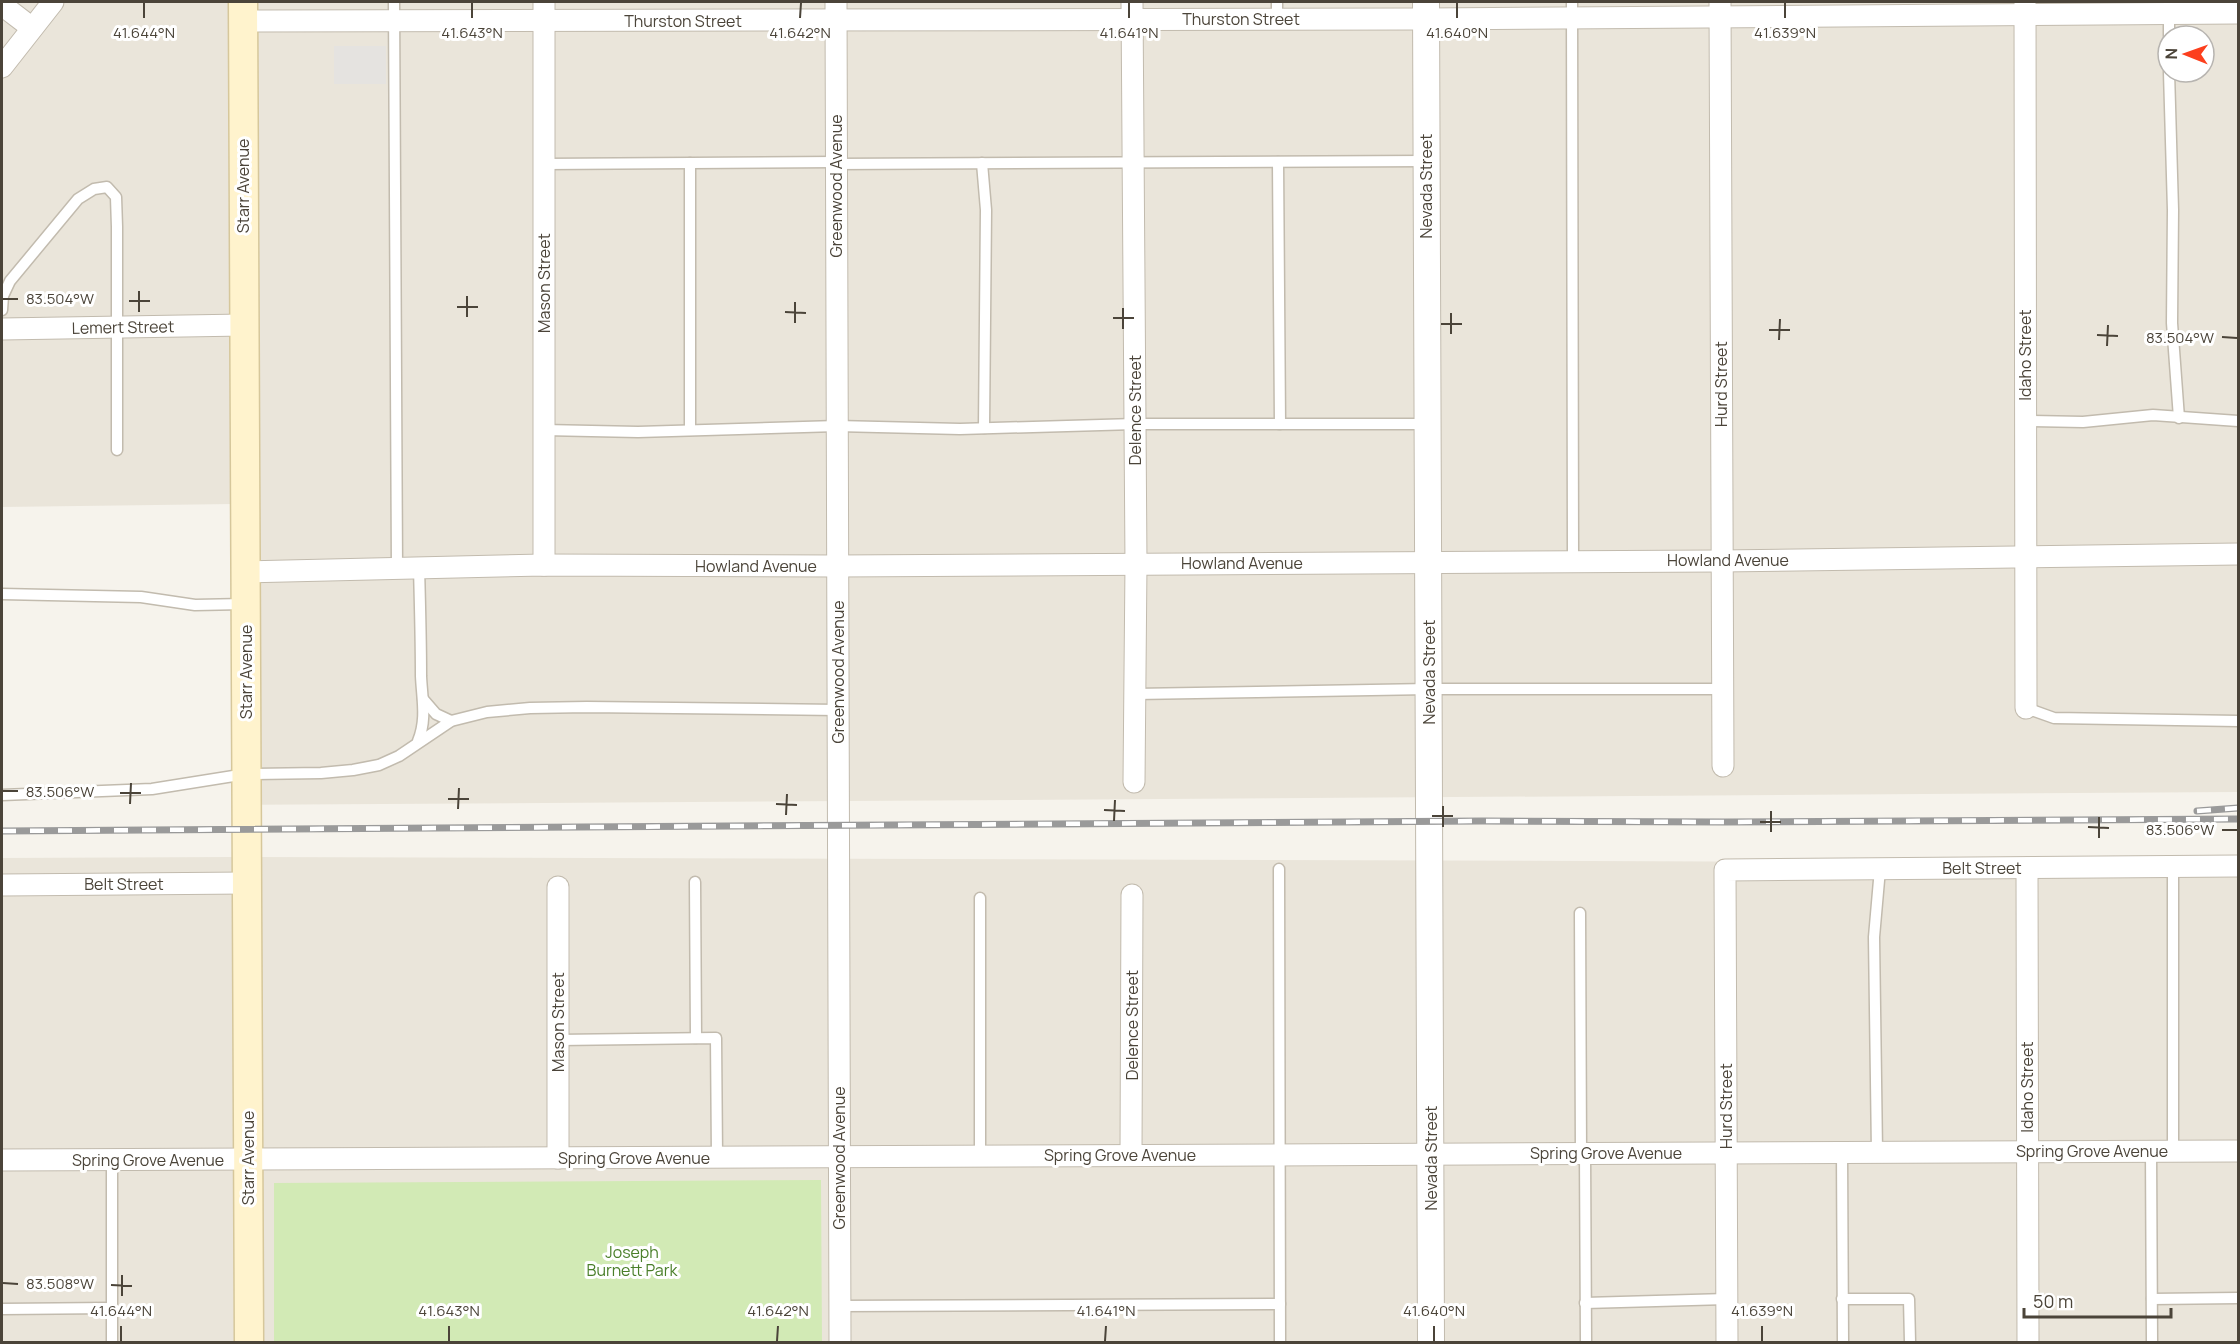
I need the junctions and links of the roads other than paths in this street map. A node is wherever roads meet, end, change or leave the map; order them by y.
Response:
1 (53, 2) edge
2 (2, 5) edge
3 (2169, 7) edge
4 (2025, 8) edge
5 (1720, 9) edge
6 (1870, 9) edge
7 (1132, 10) edge
8 (1277, 10) edge
9 (1426, 10) edge
10 (1572, 10) edge
11 (243, 11) edge
12 (394, 11) edge
13 (544, 11) edge
14 (836, 11) edge
15 (2238, 13) edge
16 (2169, 24) edge
17 (32, 28) junction
18 (2, 67) edge
19 (2169, 84) edge
20 (1426, 161) junction
21 (1278, 162) junction
22 (690, 163) junction
23 (836, 163) junction
24 (982, 163) junction
25 (1133, 163) junction
26 (544, 164) junction
27 (2, 310) edge
28 (244, 325) junction
29 (117, 327) junction
30 (2, 329) edge
31 (2180, 418) junction
32 (2025, 421) junction
33 (2238, 421) edge
34 (1135, 424) junction
35 (1280, 424) junction
36 (1427, 424) junction
37 (837, 426) junction
38 (984, 428) junction
39 (544, 430) junction
40 (690, 430) junction
41 (117, 450) dead end
42 (2238, 554) edge
43 (2026, 557) junction
44 (1574, 561) junction
45 (1721, 561) junction
46 (1428, 562) junction
47 (1136, 564) junction
48 (544, 565) junction
49 (837, 566) junction
50 (419, 568) junction
51 (397, 569) junction
52 (245, 572) junction
53 (2, 594) edge
54 (245, 604) junction
55 (1428, 689) junction
56 (1722, 689) junction
57 (1135, 694) junction
58 (423, 699) junction
59 (2026, 708) joint
60 (838, 710) junction
61 (451, 721) junction
62 (2238, 721) edge
63 (417, 743) junction
64 (1722, 766) dead end
65 (246, 774) junction
66 (1134, 782) dead end
67 (2, 795) edge
68 (2238, 866) edge
69 (2173, 867) junction
70 (1880, 868) junction
71 (2026, 868) junction
72 (1279, 869) dead end
73 (1725, 870) joint
74 (695, 882) dead end
75 (247, 883) junction
76 (2, 885) edge
77 (558, 887) dead end
78 (1132, 895) dead end
79 (980, 898) dead end
80 (1580, 913) dead end
81 (696, 1038) junction
82 (558, 1040) junction
83 (2238, 1150) edge
84 (2151, 1151) junction
85 (2173, 1151) junction
86 (1842, 1152) junction
87 (1876, 1152) junction
88 (2027, 1152) junction
89 (1583, 1153) junction
90 (1726, 1153) junction
91 (1431, 1154) junction
92 (1131, 1155) junction
93 (1279, 1155) junction
94 (980, 1156) junction
95 (717, 1157) junction
96 (839, 1157) junction
97 (558, 1158) junction
98 (248, 1159) junction
99 (2, 1160) edge
100 (112, 1160) junction
101 (2238, 1298) edge
102 (1727, 1299) junction
103 (1842, 1299) junction
104 (2152, 1299) junction
105 (1586, 1303) junction
106 (1280, 1304) junction
107 (840, 1306) junction
108 (112, 1308) junction
109 (2, 1309) edge
110 (112, 1342) edge
111 (249, 1342) edge
112 (840, 1342) edge
113 (1280, 1342) edge
114 (1431, 1342) edge
115 (1586, 1342) edge
116 (1727, 1342) edge
117 (1843, 1342) edge
118 (1910, 1342) edge
119 (2028, 1342) edge
120 (2152, 1342) edge

1 - 17 street
2 - 17 street
3 - 4 street, Thurston Street
3 - 15 street, Thurston Street
3 - 16 lane
4 - 6 street, Thurston Street
4 - 32 street, Idaho Street
5 - 6 street, Thurston Street
5 - 10 street, Thurston Street
5 - 45 street, Hurd Street
7 - 8 street, Thurston Street
7 - 14 street, Thurston Street
7 - 25 street, Delence Street
8 - 9 street, Thurston Street
9 - 10 street, Thurston Street
9 - 20 street, Nevada Street
10 - 44 lane
11 - 12 street, Thurston Street
11 - 28 main road, Starr Avenue
12 - 13 street, Thurston Street
12 - 51 lane
13 - 14 street, Thurston Street
13 - 26 street, Mason Street
14 - 23 street, Greenwood Avenue
17 - 18 street
19 - 31 lane
20 - 21 lane
20 - 36 street, Nevada Street
21 - 25 lane
21 - 35 lane
22 - 23 lane
22 - 26 lane
22 - 40 lane
23 - 24 lane
23 - 37 street, Greenwood Avenue
24 - 25 lane
24 - 38 lane
25 - 34 street, Delence Street
26 - 39 street, Mason Street
27 - 29 lane
28 - 29 street, Lemert Street
28 - 52 main road, Starr Avenue
29 - 30 street, Lemert Street
29 - 41 lane
31 - 32 lane
31 - 33 lane
32 - 43 street, Idaho Street
34 - 35 lane
34 - 38 lane
34 - 47 street, Delence Street
35 - 36 lane
36 - 46 street, Nevada Street
37 - 38 lane
37 - 40 lane
37 - 49 street, Greenwood Avenue
39 - 40 lane
39 - 48 street, Mason Street
42 - 43 street, Howland Avenue
43 - 45 street, Howland Avenue
43 - 59 street, Idaho Street
44 - 45 street, Howland Avenue
44 - 46 street, Howland Avenue
45 - 56 street, Hurd Street
46 - 47 street, Howland Avenue
46 - 55 street, Nevada Street
47 - 49 street, Howland Avenue
47 - 57 street, Delence Street
48 - 49 street, Howland Avenue
48 - 50 street, Howland Avenue
49 - 60 street, Greenwood Avenue
50 - 51 street, Howland Avenue
50 - 58 lane
51 - 52 street, Howland Avenue
52 - 54 main road, Starr Avenue
53 - 54 lane
54 - 65 main road, Starr Avenue
55 - 56 lane
55 - 57 lane
55 - 91 street, Nevada Street
56 - 64 street, Hurd Street
57 - 66 street, Delence Street
58 - 61 lane
58 - 63 lane
59 - 62 lane
60 - 61 lane
60 - 96 street, Greenwood Avenue
61 - 63 lane
63 - 65 lane
65 - 67 lane
65 - 75 main road, Starr Avenue
68 - 69 street, Belt Street
69 - 71 street, Belt Street
69 - 85 lane
70 - 71 street, Belt Street
70 - 73 street, Belt Street
70 - 87 lane
71 - 88 street, Idaho Street
72 - 93 lane
73 - 90 street, Hurd Street
74 - 81 lane
75 - 76 street, Belt Street
75 - 98 main road, Starr Avenue
77 - 82 street, Mason Street
78 - 92 street, Delence Street
79 - 94 lane
80 - 89 lane
81 - 82 lane
81 - 95 lane
82 - 97 street, Mason Street
83 - 85 street, Spring Grove Avenue
84 - 85 street, Spring Grove Avenue
84 - 88 street, Spring Grove Avenue
84 - 104 lane
86 - 87 street, Spring Grove Avenue
86 - 90 street, Spring Grove Avenue
86 - 103 lane
87 - 88 street, Spring Grove Avenue
88 - 119 street, Idaho Street
89 - 90 street, Spring Grove Avenue
89 - 91 street, Spring Grove Avenue
89 - 105 lane
90 - 102 street, Hurd Street
91 - 93 street, Spring Grove Avenue
91 - 114 street, Nevada Street
92 - 93 street, Spring Grove Avenue
92 - 94 street, Spring Grove Avenue
93 - 106 lane
94 - 96 street, Spring Grove Avenue
95 - 96 street, Spring Grove Avenue
95 - 97 street, Spring Grove Avenue
96 - 107 street, Greenwood Avenue
97 - 98 street, Spring Grove Avenue
98 - 100 street, Spring Grove Avenue
98 - 111 main road, Starr Avenue
99 - 100 street, Spring Grove Avenue
100 - 108 lane
101 - 104 lane
102 - 105 lane
102 - 116 street, Hurd Street
103 - 117 lane
103 - 118 lane
104 - 120 lane
105 - 115 lane
106 - 107 lane
106 - 113 lane
107 - 112 street, Greenwood Avenue
108 - 109 lane
108 - 110 lane

